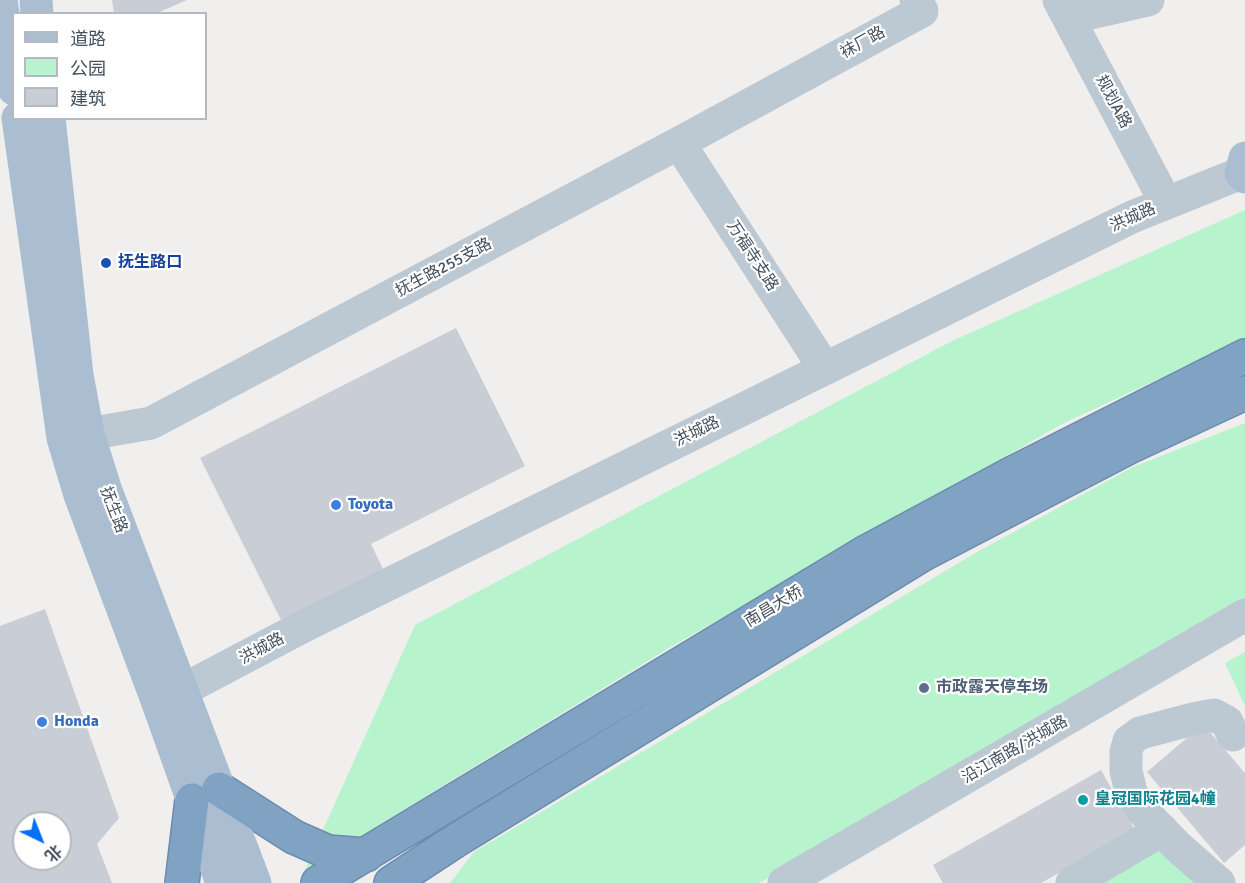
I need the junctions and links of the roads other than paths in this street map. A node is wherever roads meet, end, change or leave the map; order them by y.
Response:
1 (1, 0) edge
2 (916, 0) edge
3 (1148, 0) edge
4 (1064, 9) edge
5 (12, 75) edge
6 (792, 82) joint
7 (18, 120) edge
8 (49, 120) edge
9 (679, 143) junction
10 (1244, 169) edge
11 (1166, 203) junction
12 (1245, 356) edge
13 (825, 369) junction
14 (1245, 393) edge
15 (88, 434) junction
16 (1245, 615) edge
17 (170, 697) junction
18 (1233, 735) dead end
19 (206, 794) junction
20 (1162, 830) junction
21 (455, 841) junction
22 (366, 855) junction
23 (182, 883) edge
24 (222, 883) edge
25 (255, 883) edge
26 (318, 883) edge
27 (391, 883) edge
28 (426, 883) edge
29 (784, 883) edge
30 (1072, 883) edge
31 (1219, 883) edge

1 - 5 main road
2 - 6 street, 袜厂路
3 - 4 street
4 - 11 street, 规划A路
6 - 9 street, 抚生路255支路
7 - 17 main road, 抚生路
8 - 15 main road, 抚生路
9 - 13 street, 万福寺支路
9 - 15 street, 抚生路255支路
10 - 11 street, 洪城路
11 - 13 street, 洪城路
12 - 22 highway, 南昌大桥
13 - 17 street, 洪城路
14 - 21 highway, 南昌大桥
15 - 17 main road, 抚生路
16 - 29 street, 沿江南路/洪城路
17 - 19 main road, 抚生路
18 - 20 street
19 - 22 highway
19 - 23 highway
19 - 24 main road, 抚生路
19 - 25 main road, 抚生路
20 - 30 street
20 - 31 street
21 - 27 highway, 南昌大桥
21 - 28 highway
22 - 26 highway, 南昌大桥

